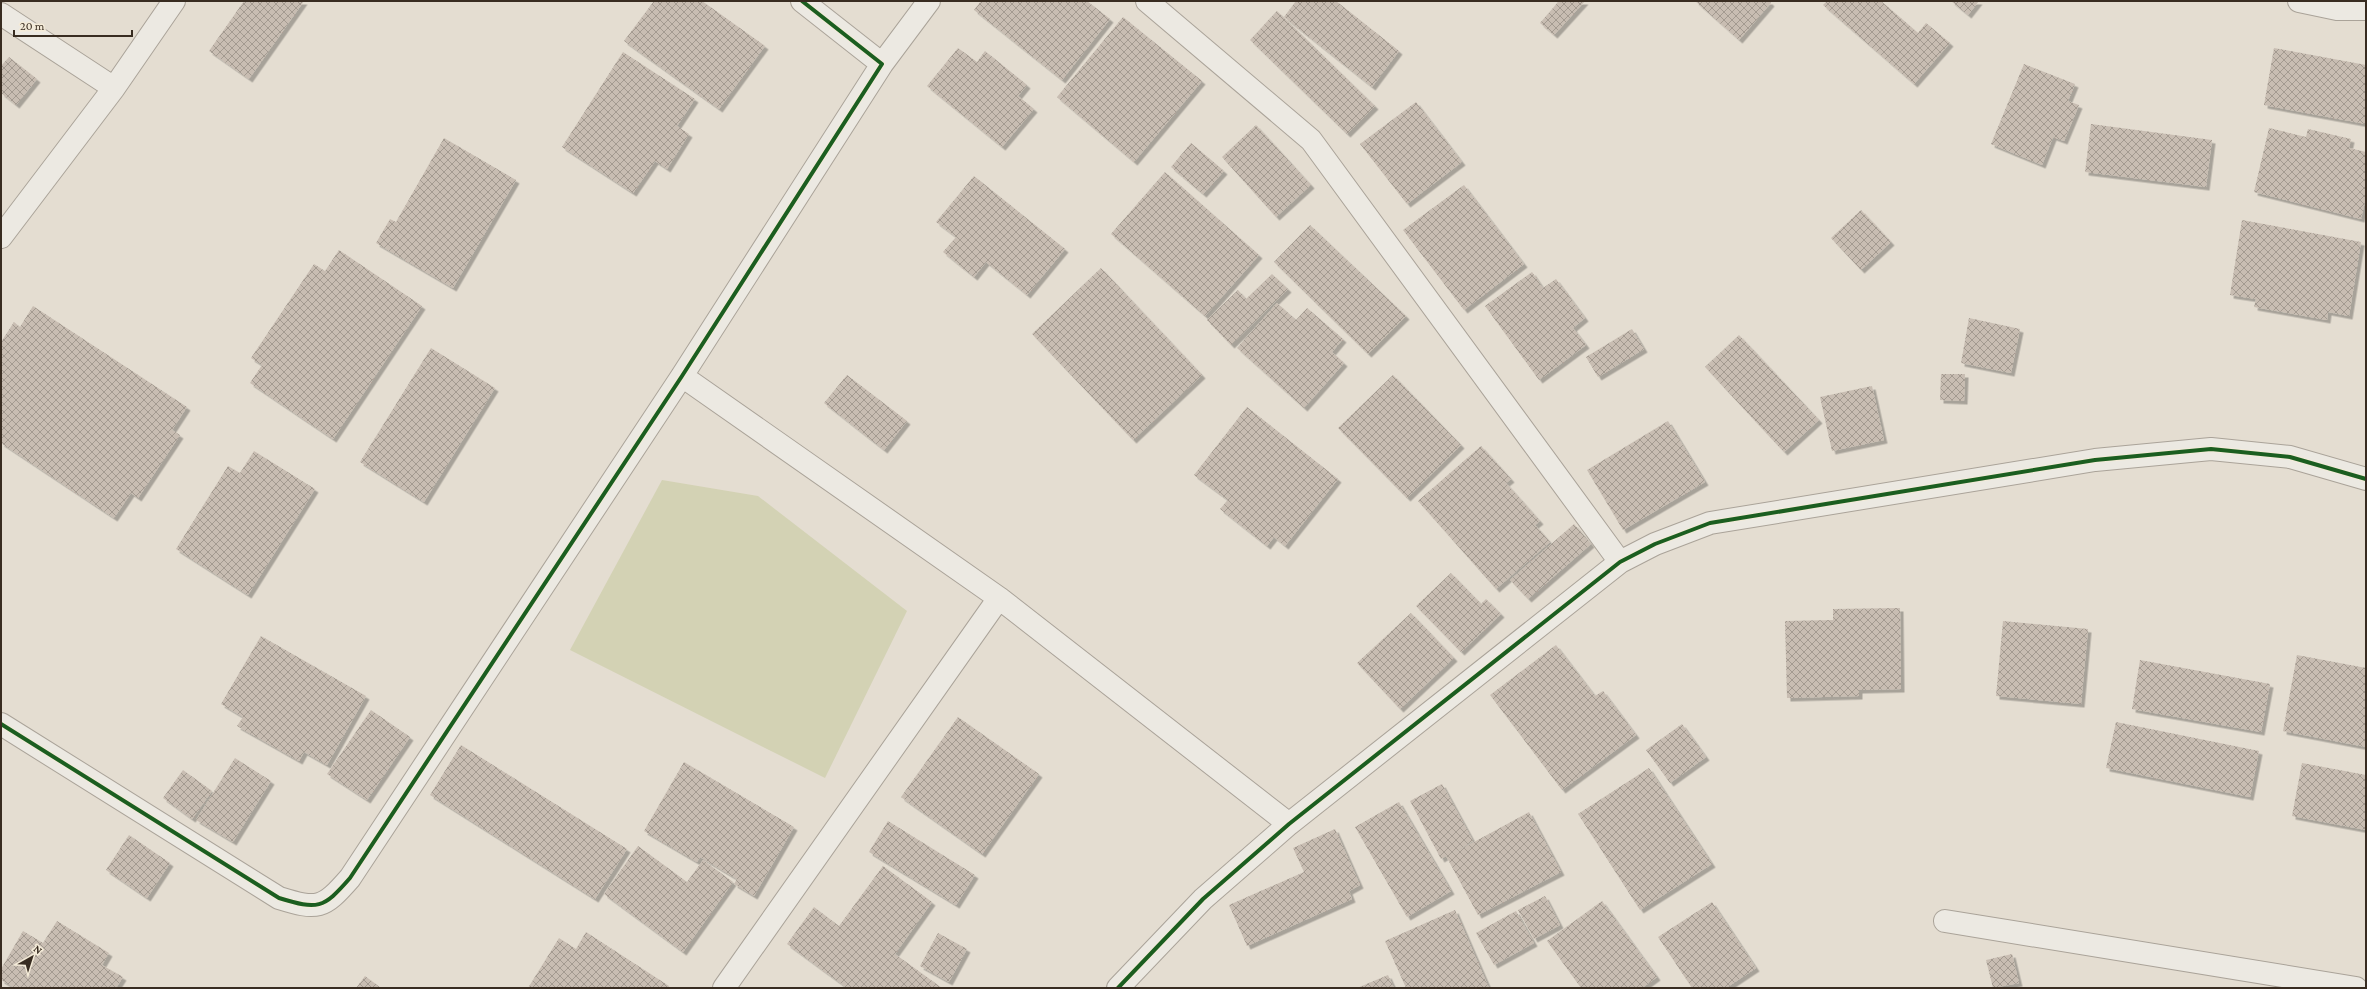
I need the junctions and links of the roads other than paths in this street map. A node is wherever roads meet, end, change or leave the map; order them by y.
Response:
1 (174, 1) edge
2 (802, 1) edge
3 (929, 1) edge
4 (1147, 1) edge
5 (2299, 1) edge
6 (2366, 9) edge
7 (1, 14) edge
8 (882, 64) junction
9 (114, 88) junction
10 (1, 237) edge
11 (682, 376) junction
12 (2366, 479) edge
13 (1620, 562) junction
14 (1000, 598) junction
15 (1, 724) edge
16 (1289, 824) junction
17 (1945, 921) dead end
18 (724, 988) edge
19 (1118, 988) edge
20 (2356, 988) edge

1 - 9 street
2 - 8 street
3 - 8 street
4 - 13 street
5 - 6 street
7 - 9 street
8 - 11 street
9 - 10 street
11 - 14 street
11 - 15 street
12 - 13 street
13 - 16 street
14 - 16 street
14 - 18 street
16 - 19 street
17 - 20 street

